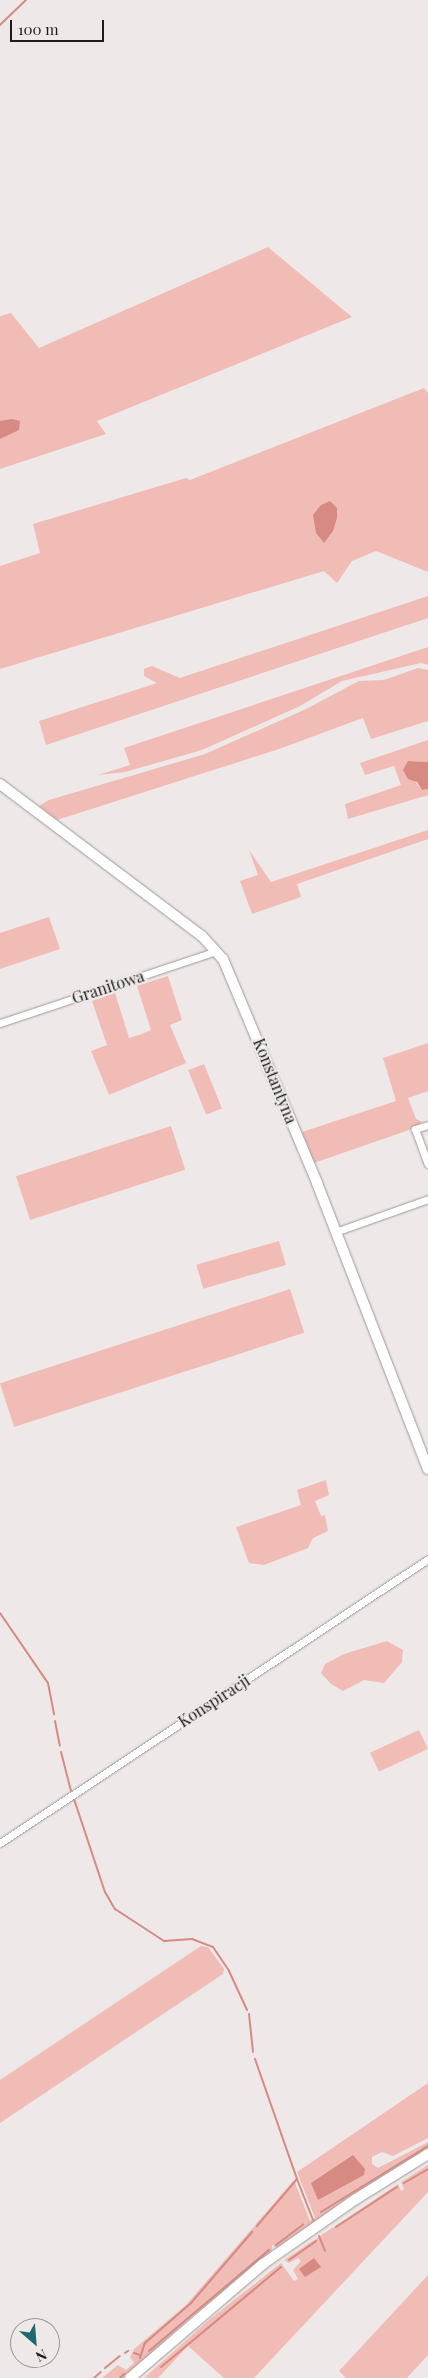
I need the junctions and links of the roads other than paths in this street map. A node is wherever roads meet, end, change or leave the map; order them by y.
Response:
1 (0, 784) edge
2 (216, 951) junction
3 (0, 1023) edge
4 (428, 1124) edge
5 (428, 1164) edge
6 (428, 1199) edge
7 (336, 1232) junction
8 (428, 1469) edge
9 (428, 1559) edge
10 (0, 1843) edge
11 (428, 2154) edge
12 (130, 2378) edge

1 - 2 street, Konstantyna
2 - 3 street, Granitowa
2 - 7 street, Konstantyna
4 - 5 street
6 - 7 street
7 - 8 street, Konstantyna
9 - 10 street, Konspiracji
11 - 12 street

